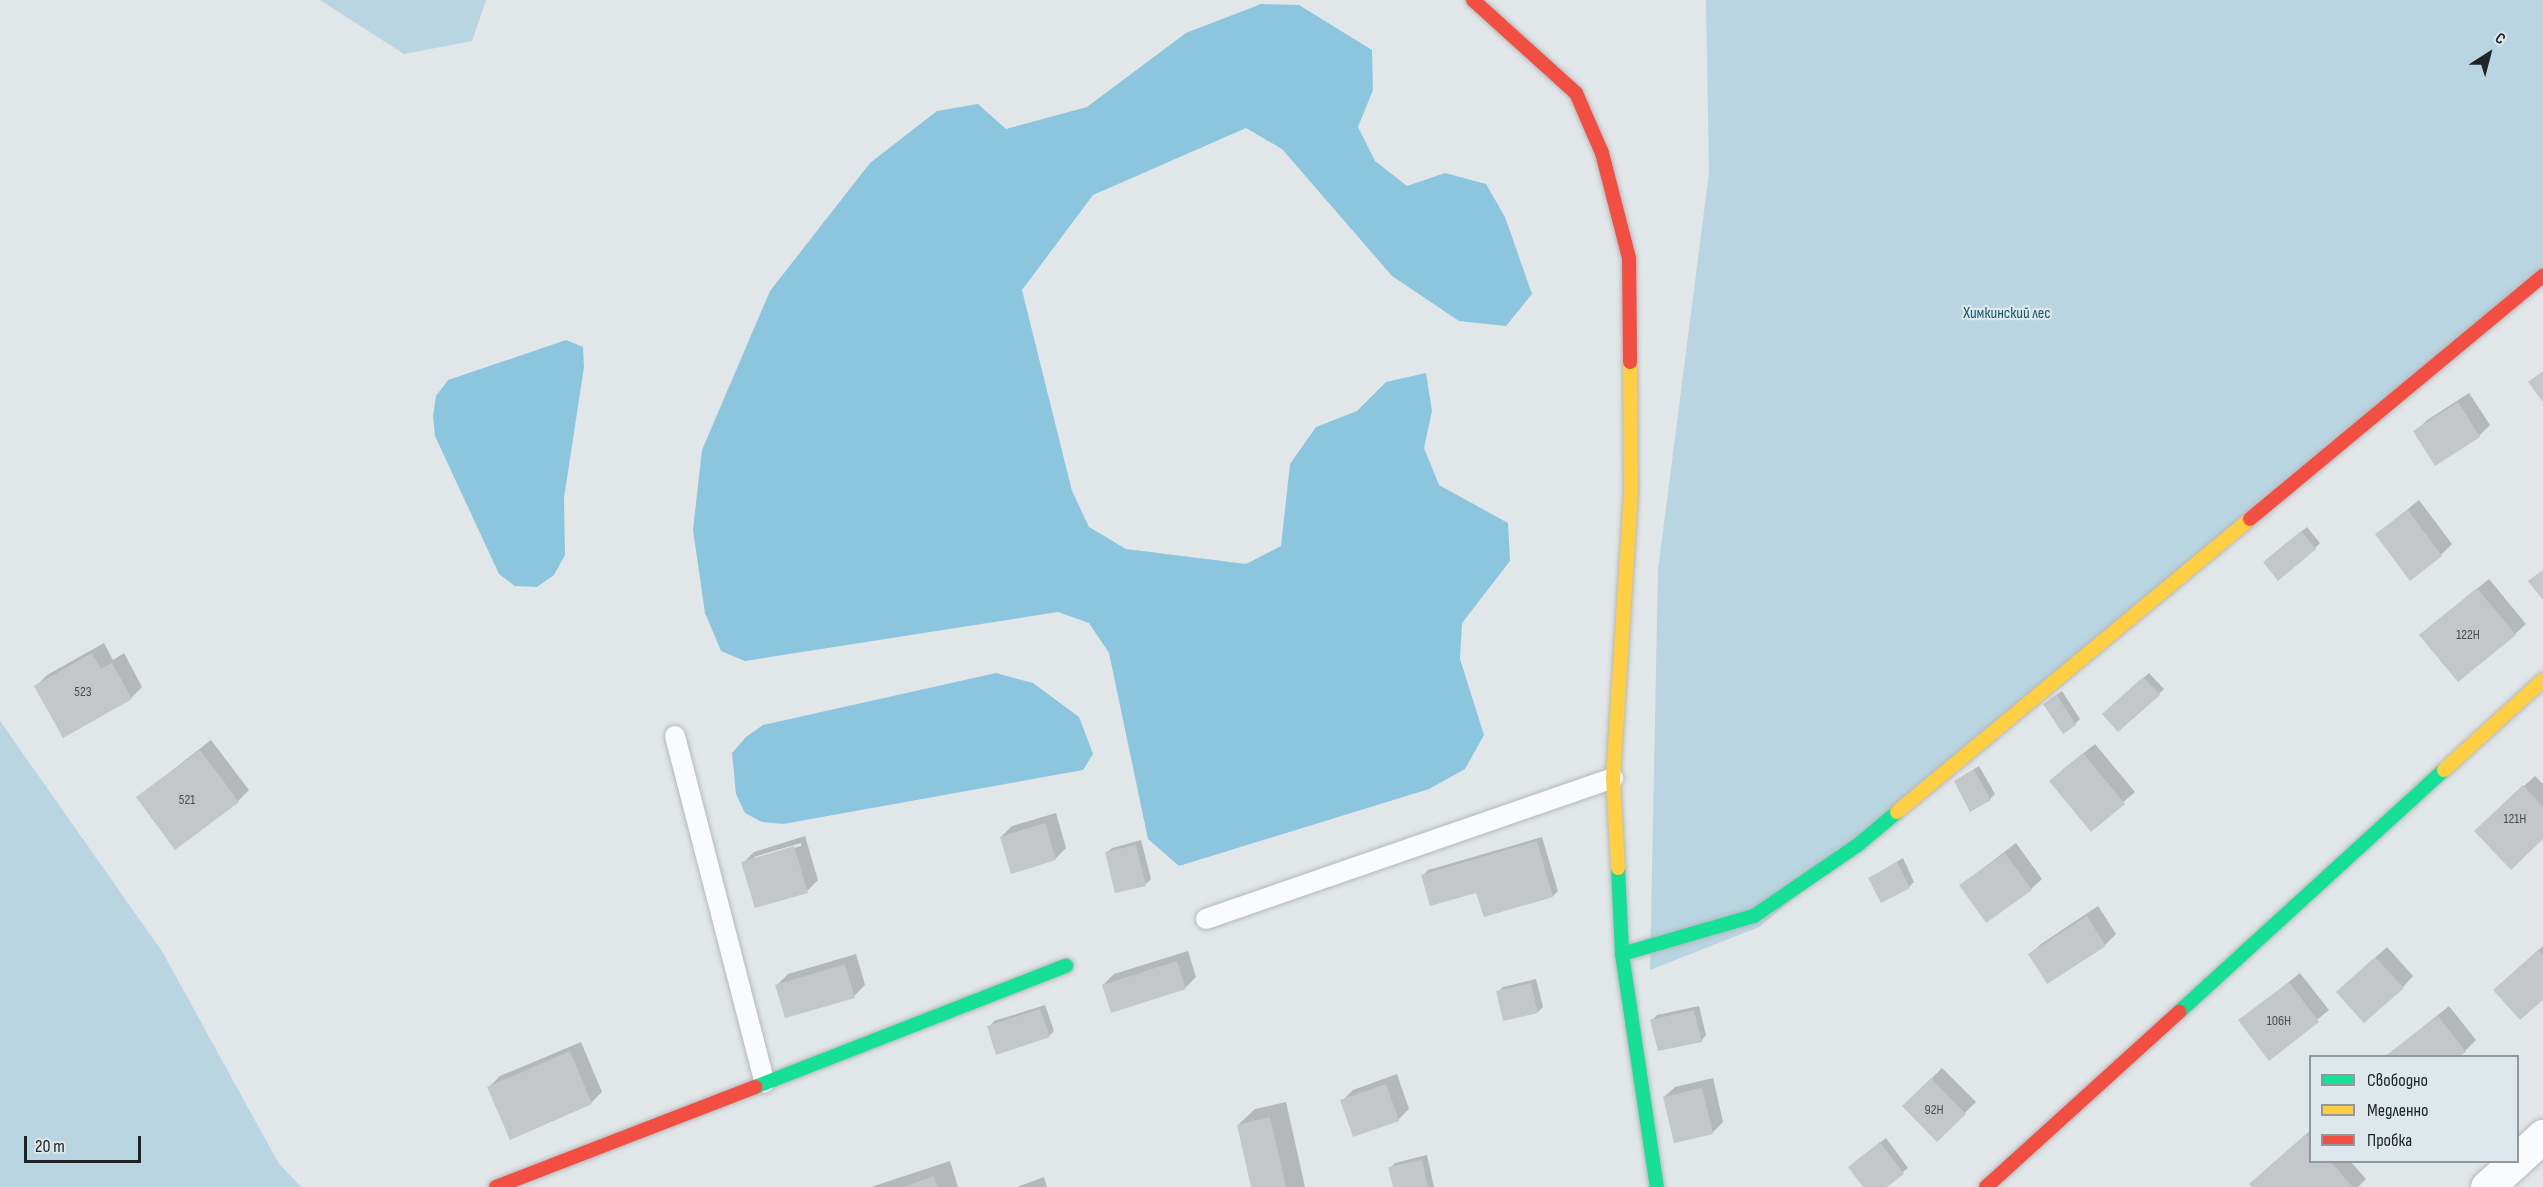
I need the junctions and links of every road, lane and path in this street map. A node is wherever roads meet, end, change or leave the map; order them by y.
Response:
1 (1473, 0) edge
2 (2543, 276) edge
3 (2543, 680) edge
4 (675, 736) dead end
5 (1613, 778) junction
6 (1206, 919) dead end
7 (1622, 954) junction
8 (1066, 966) dead end
9 (765, 1083) junction
10 (2543, 1136) edge
11 (2519, 1157) edge
12 (2513, 1163) edge
13 (496, 1187) edge
14 (1657, 1187) edge
15 (1986, 1187) edge
16 (2487, 1187) edge

1 - 5 street
2 - 7 street
3 - 15 street
4 - 9 lane
5 - 6 lane
5 - 7 street
7 - 14 street
8 - 9 street
9 - 13 street
10 - 11 street
12 - 16 street

